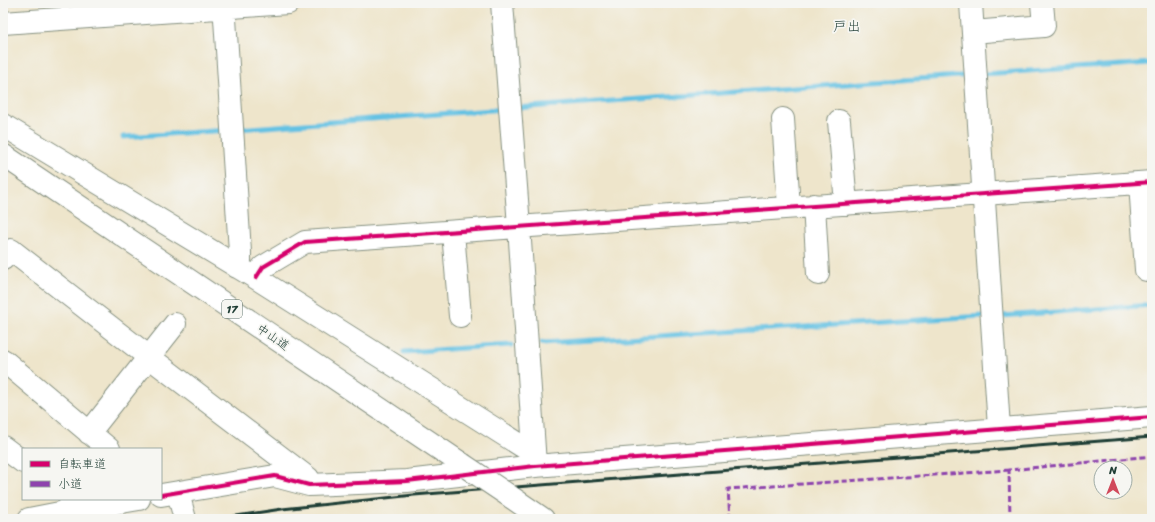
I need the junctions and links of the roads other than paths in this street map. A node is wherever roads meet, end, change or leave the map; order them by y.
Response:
1 (288, 3) edge
2 (502, 3) edge
3 (971, 3) edge
4 (1042, 3) edge
5 (224, 5) edge
6 (3, 23) edge
7 (973, 32) junction
8 (783, 119) dead end
9 (839, 121) dead end
10 (3, 125) edge
11 (3, 155) edge
12 (1146, 182) edge
13 (983, 194) junction
14 (846, 204) junction
15 (814, 205) junction
16 (789, 207) junction
17 (519, 226) junction
18 (453, 232) junction
19 (3, 259) edge
20 (237, 267) junction
21 (1146, 270) dead end
22 (818, 274) dead end
23 (256, 278) junction
24 (460, 316) dead end
25 (175, 324) dead end
26 (148, 357) junction
27 (3, 360) edge
28 (1152, 417) edge
29 (999, 428) junction
30 (89, 433) junction
31 (3, 447) edge
32 (108, 448) edge
33 (534, 459) junction
34 (22, 461) edge
35 (309, 485) junction
36 (166, 494) edge
37 (126, 500) edge
38 (72, 504) edge
39 (29, 519) edge
40 (185, 519) edge
41 (542, 519) edge

1 - 5 main road
2 - 17 main road
3 - 7 main road
4 - 7 main road
5 - 6 main road
5 - 20 main road
7 - 13 main road
8 - 16 main road
9 - 14 main road
10 - 20 main road
11 - 41 main road, 中山道 / 17, bridge
12 - 13 main road
12 - 21 main road
13 - 14 main road
13 - 29 main road
14 - 15 main road
15 - 16 main road
15 - 22 main road
16 - 17 main road
17 - 18 main road
17 - 33 main road
18 - 23 main road
18 - 24 main road
19 - 26 main road
20 - 23 main road
23 - 33 main road
25 - 26 main road
26 - 30 main road
26 - 35 main road
27 - 30 main road
28 - 29 main road
29 - 33 main road
30 - 32 main road
31 - 34 main road
33 - 35 main road
35 - 36 main road
36 - 40 main road
37 - 38 main road
38 - 39 main road

